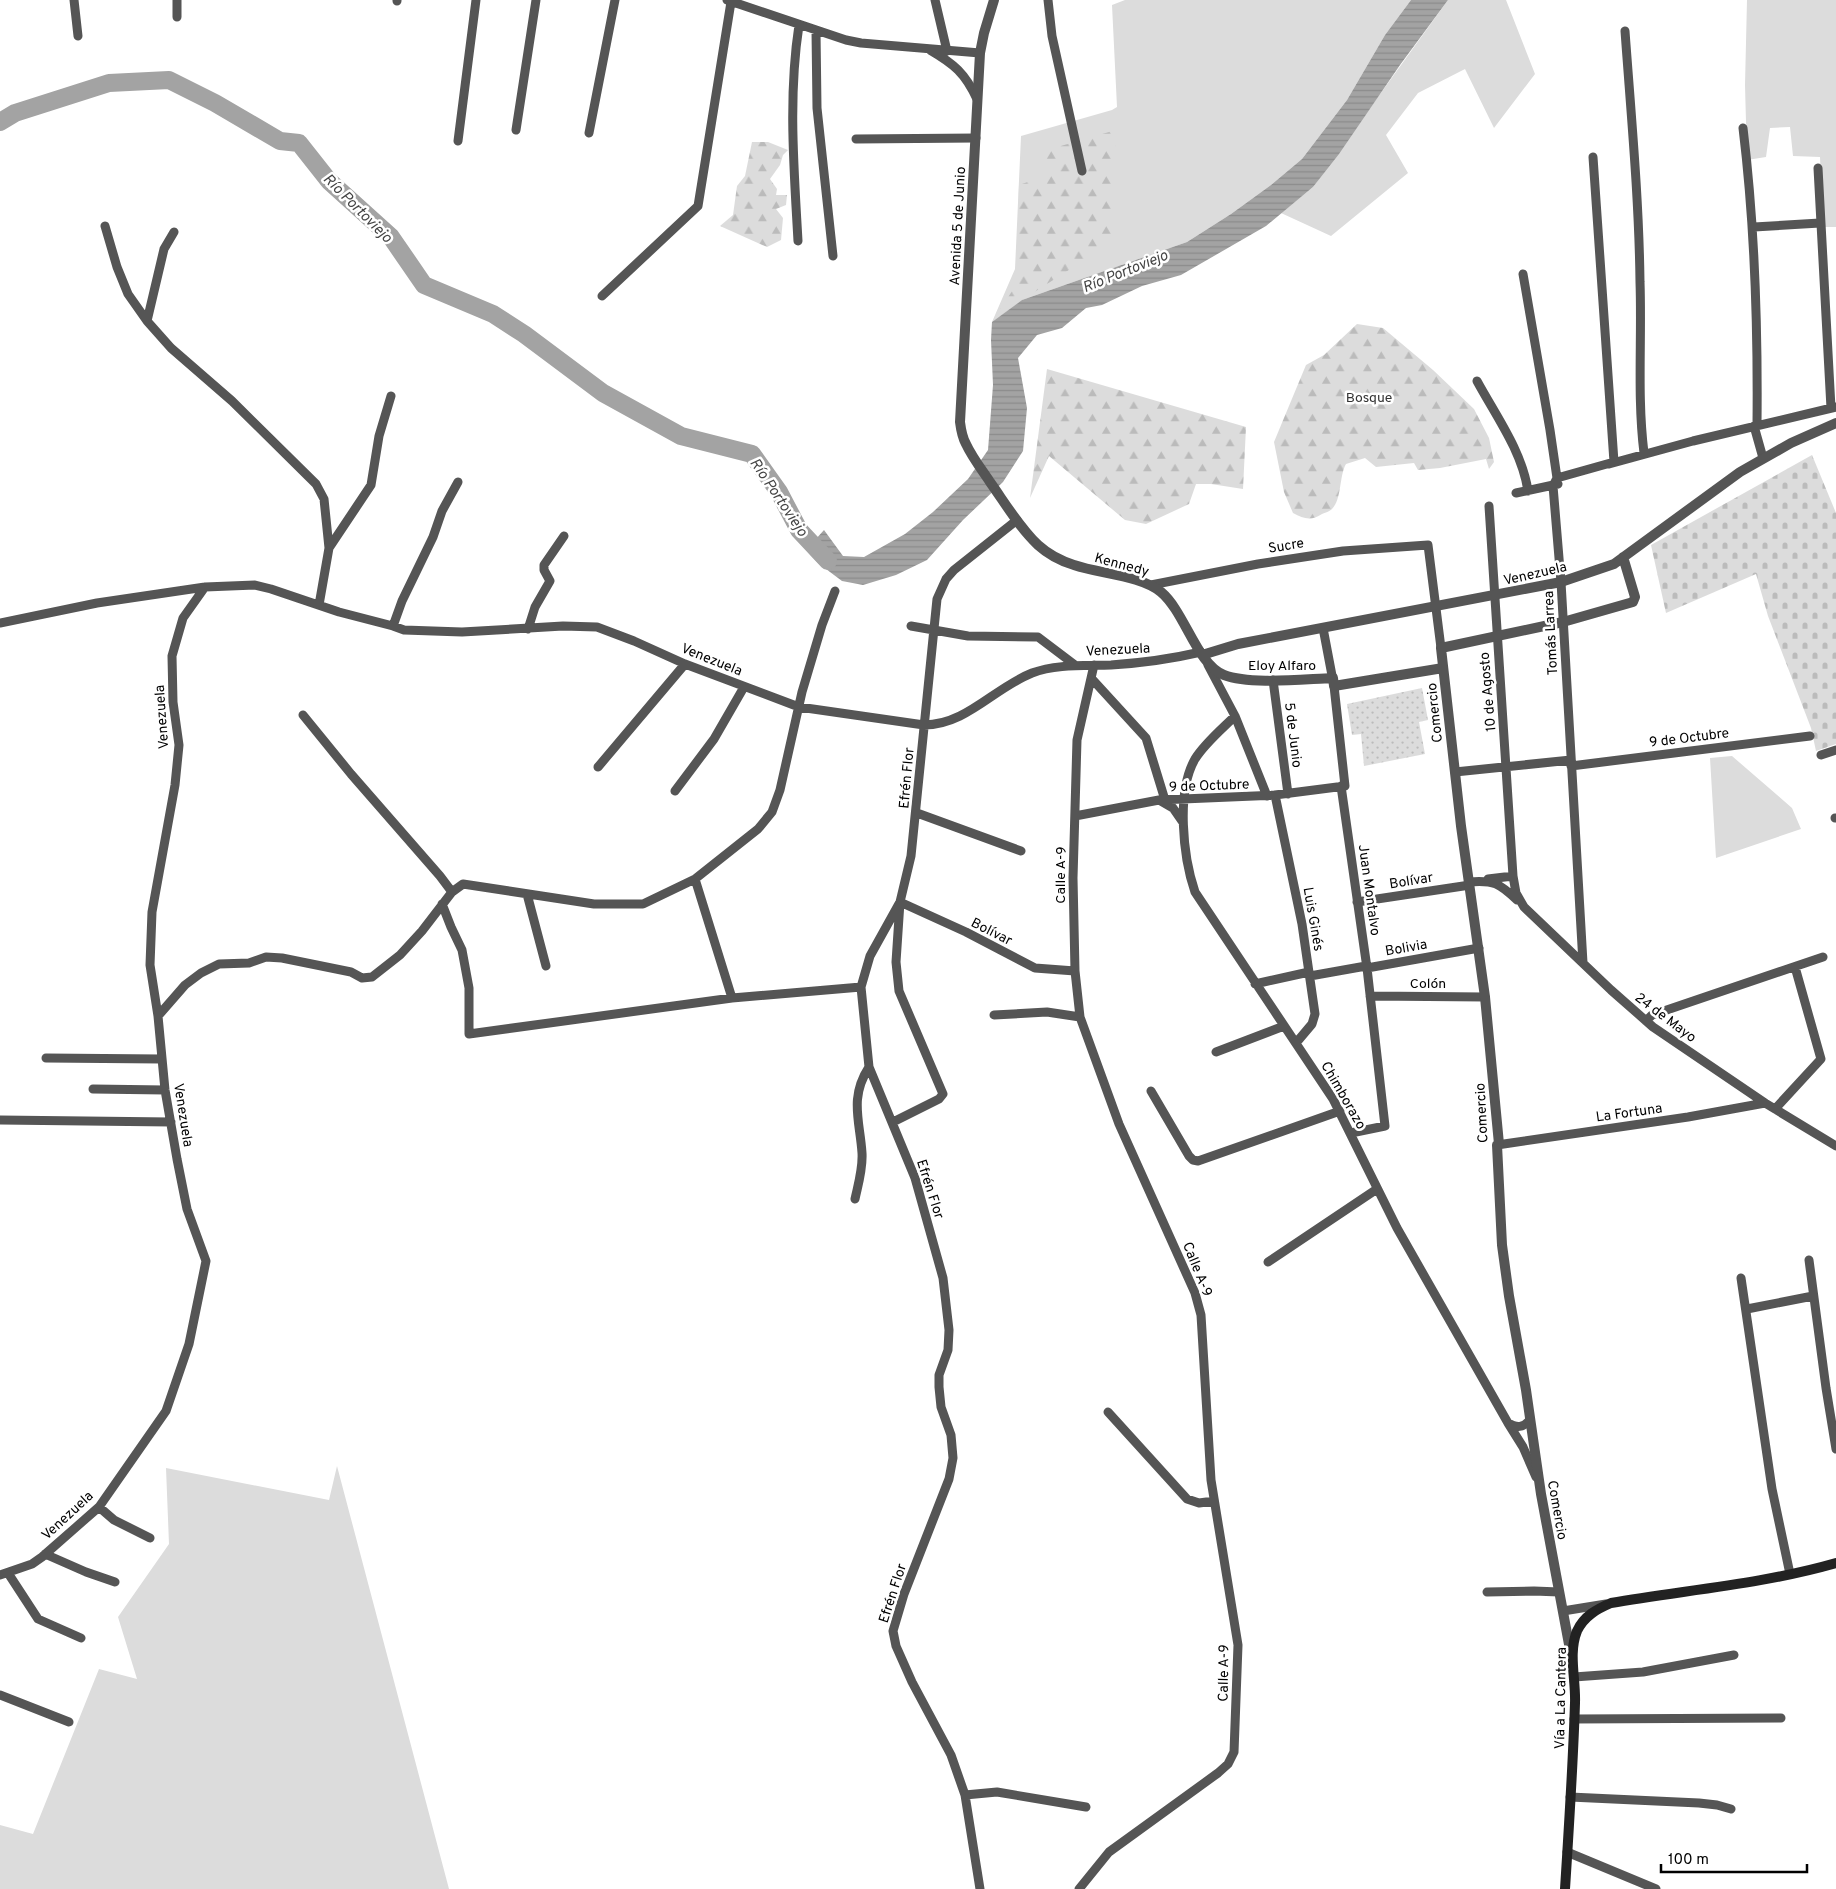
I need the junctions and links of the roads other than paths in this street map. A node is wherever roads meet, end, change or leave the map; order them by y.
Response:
1 (74, 0) edge
2 (177, 0) edge
3 (476, 0) edge
4 (536, 0) edge
5 (615, 0) edge
6 (935, 0) edge
7 (994, 0) edge
8 (1048, 0) edge
9 (729, 1) edge
10 (177, 17) dead end
11 (799, 25) junction
12 (816, 31) junction
13 (1624, 31) dead end
14 (78, 36) dead end
15 (928, 49) junction
16 (947, 51) junction
17 (980, 53) junction
18 (977, 99) junction
19 (1743, 128) dead end
20 (516, 130) dead end
21 (589, 133) dead end
22 (976, 138) junction
23 (856, 139) dead end
24 (458, 141) dead end
25 (1593, 158) dead end
26 (1818, 168) dead end
27 (1082, 171) dead end
28 (1820, 223) junction
29 (105, 226) dead end
30 (1754, 227) junction
31 (174, 232) dead end
32 (798, 241) dead end
33 (833, 256) dead end
34 (1523, 274) dead end
35 (602, 296) dead end
36 (147, 321) junction
37 (1477, 381) dead end
38 (392, 396) dead end
39 (1833, 408) edge
40 (1836, 423) edge
41 (1756, 425) junction
42 (1644, 453) junction
43 (1763, 458) junction
44 (1614, 462) junction
45 (458, 482) dead end
46 (1555, 482) junction
47 (1528, 491) junction
48 (1516, 493) dead end
49 (1489, 506) dead end
50 (1014, 516) junction
51 (564, 536) dead end
52 (1428, 545) joint
53 (328, 548) junction
54 (1623, 558) junction
55 (1561, 582) junction
56 (1151, 585) junction
57 (205, 587) junction
58 (835, 591) dead end
59 (1494, 596) junction
60 (319, 605) junction
61 (1435, 607) junction
62 (1563, 622) junction
63 (0, 623) edge
64 (393, 626) junction
65 (911, 626) dead end
66 (1324, 628) junction
67 (528, 629) junction
68 (933, 631) junction
69 (1497, 636) junction
70 (1441, 648) junction
71 (1203, 656) junction
72 (685, 664) junction
73 (1075, 665) junction
74 (1094, 665) junction
75 (1443, 668) junction
76 (1092, 679) junction
77 (1274, 680) junction
78 (1334, 682) junction
79 (744, 687) junction
80 (1100, 687) junction
81 (1087, 698) junction
82 (799, 707) junction
83 (303, 715) dead end
84 (1234, 716) junction
85 (924, 725) junction
86 (1810, 736) dead end
87 (1836, 750) edge
88 (1820, 755) dead end
89 (1571, 763) junction
90 (1507, 766) junction
91 (598, 767) dead end
92 (1455, 772) junction
93 (1343, 786) junction
94 (675, 791) dead end
95 (1288, 794) junction
96 (1271, 796) junction
97 (1162, 800) junction
98 (1184, 800) junction
99 (917, 813) junction
100 (1075, 816) junction
101 (1183, 823) junction
102 (1022, 851) dead end
103 (1513, 876) junction
104 (695, 879) junction
105 (1469, 883) junction
106 (452, 892) junction
107 (528, 894) junction
108 (900, 902) junction
109 (1357, 902) junction
110 (442, 904) junction
111 (1524, 906) junction
112 (1581, 936) junction
113 (1479, 948) junction
114 (1569, 950) junction
115 (1823, 957) dead end
116 (1583, 963) junction
117 (546, 966) dead end
118 (1366, 967) junction
119 (1794, 967) junction
120 (1075, 971) junction
121 (1309, 974) junction
122 (1256, 984) junction
123 (861, 987) junction
124 (1370, 996) junction
125 (1485, 997) junction
126 (732, 998) junction
127 (994, 1015) dead end
128 (158, 1016) junction
129 (1080, 1017) junction
130 (1646, 1021) junction
131 (1284, 1026) junction
132 (1296, 1043) junction
133 (1216, 1052) dead end
134 (46, 1058) dead end
135 (161, 1059) junction
136 (869, 1067) junction
137 (93, 1089) dead end
138 (165, 1090) junction
139 (1150, 1091) dead end
140 (1765, 1103) junction
141 (1775, 1109) junction
142 (1340, 1111) junction
143 (0, 1120) edge
144 (171, 1122) junction
145 (893, 1122) junction
146 (1351, 1133) junction
147 (1498, 1144) junction
148 (1836, 1146) edge
149 (1377, 1189) junction
150 (854, 1199) dead end
151 (1809, 1260) dead end
152 (1268, 1262) dead end
153 (1741, 1278) dead end
154 (1813, 1296) junction
155 (1747, 1309) junction
156 (1108, 1412) dead end
157 (1530, 1420) junction
158 (1508, 1423) junction
159 (1836, 1448) edge
160 (1541, 1494) junction
161 (1214, 1501) junction
162 (99, 1507) junction
163 (150, 1538) dead end
164 (45, 1554) junction
165 (1836, 1563) edge
166 (4, 1574) edge
167 (1790, 1574) junction
168 (115, 1582) dead end
169 (1487, 1592) dead end
170 (1559, 1592) junction
171 (1611, 1603) junction
172 (1563, 1611) junction
173 (81, 1638) dead end
174 (1734, 1655) dead end
175 (1574, 1678) junction
176 (0, 1695) edge
177 (1780, 1718) dead end
178 (1574, 1719) junction
179 (68, 1722) dead end
180 (965, 1795) junction
181 (1570, 1797) junction
182 (1086, 1807) dead end
183 (1731, 1809) dead end
184 (1567, 1852) junction
185 (980, 1889) edge
186 (1080, 1889) edge
187 (1565, 1889) edge
188 (1656, 1889) edge

1 - 14 street
2 - 10 street
3 - 24 street
4 - 20 street
5 - 21 street
6 - 16 street
7 - 17 street, Avenida 5 de Junio
8 - 27 street
9 - 11 street
9 - 35 street
11 - 12 street
11 - 32 street
12 - 15 street
12 - 33 street
13 - 42 street
15 - 16 street
15 - 18 street
16 - 17 street
17 - 18 street, Avenida 5 de Junio
18 - 22 street, Avenida 5 de Junio
19 - 30 street
22 - 23 street
22 - 50 street, Avenida 5 de Junio
25 - 44 street
26 - 28 street
28 - 30 street
28 - 39 street
29 - 36 street
30 - 41 street
31 - 36 street
34 - 46 street, Tomás Larrea
36 - 53 street
37 - 47 street
38 - 53 street
39 - 41 street
40 - 43 street, Venezuela
41 - 42 street
41 - 43 street
42 - 44 street
43 - 54 street, Venezuela
44 - 46 street
45 - 64 street
46 - 47 street
46 - 55 street, Tomás Larrea
47 - 48 street
49 - 59 street, 10 de Agosto
50 - 56 street, Kennedy
50 - 68 street, Efrén Flor
51 - 67 street
52 - 56 street, Sucre
52 - 61 street, Comercio
53 - 60 street
54 - 55 street, Venezuela
54 - 62 street
55 - 59 street, Venezuela
55 - 62 street, Tomás Larrea
56 - 71 street, Kennedy
57 - 60 street, Venezuela
57 - 63 street, Venezuela
57 - 128 street, Venezuela
58 - 82 street
59 - 61 street, Venezuela
59 - 69 street, 10 de Agosto
60 - 64 street, Venezuela
61 - 66 street, Venezuela
61 - 70 street, Comercio
62 - 69 street
62 - 89 street, Tomás Larrea
64 - 67 street, Venezuela
65 - 68 street
66 - 71 street, Venezuela
66 - 78 street, Juan Montalvo
67 - 72 street, Venezuela
68 - 73 street
68 - 85 street, Efrén Flor
69 - 70 street
69 - 90 street, 10 de Agosto
70 - 75 street, Comercio
71 - 74 street, Venezuela
71 - 77 street, Eloy Alfaro
71 - 84 street, Luis Ginés
72 - 79 street, Venezuela
72 - 91 street
73 - 74 street, Venezuela
73 - 85 street, Venezuela
74 - 76 street, Calle A-9
75 - 78 street, Eloy Alfaro
75 - 92 street, Comercio
76 - 80 street
76 - 81 street, Calle A-9
77 - 78 street, Eloy Alfaro
77 - 95 street, 5 de Junio
78 - 93 street, Juan Montalvo
79 - 82 street, Venezuela
79 - 94 street
80 - 81 street
80 - 97 street
81 - 100 street, Calle A-9
82 - 85 street, Venezuela
82 - 104 street
83 - 106 street
84 - 96 street, Luis Ginés
84 - 98 street, Chimborazo
85 - 99 street, Efrén Flor
86 - 89 street, 9 de Octubre
87 - 88 street
89 - 90 street, 9 de Octubre
89 - 112 street, Tomás Larrea
90 - 92 street, 9 de Octubre
90 - 103 street, 10 de Agosto
92 - 105 street, Comercio
93 - 95 street, 9 de Octubre
93 - 109 street, Juan Montalvo
95 - 96 street, 9 de Octubre
96 - 98 street, 9 de Octubre
96 - 121 street, Luis Ginés
97 - 98 street, 9 de Octubre
97 - 100 street, 9 de Octubre
97 - 101 street
98 - 101 street, Chimborazo
99 - 102 street
99 - 108 street, Efrén Flor
100 - 120 street, Calle A-9
101 - 122 street, Chimborazo
103 - 105 street, Bolívar
103 - 111 street, 24 de Mayo
104 - 107 street
104 - 126 street
105 - 109 street, Bolívar
105 - 111 street
105 - 113 street, Comercio
106 - 107 street
106 - 110 street
107 - 117 street
108 - 120 street, Bolívar
108 - 123 street, Efrén Flor
108 - 145 street
109 - 118 street, Juan Montalvo
110 - 126 street
110 - 128 street
111 - 114 street, 24 de Mayo
112 - 114 street
112 - 116 street, Tomás Larrea
113 - 118 street, Bolivia
113 - 125 street, Comercio
114 - 116 street, 24 de Mayo
115 - 119 street
116 - 130 street, 24 de Mayo
118 - 121 street, Bolivia
118 - 124 street, Juan Montalvo
119 - 130 street
119 - 141 street
120 - 129 street, Calle A-9
121 - 122 street, Bolivia
121 - 132 street, Luis Ginés
122 - 131 street, Chimborazo
123 - 126 street
123 - 136 street, Efrén Flor
124 - 125 street, Colón
124 - 146 street, Juan Montalvo
125 - 147 street, Comercio
127 - 129 street
128 - 135 street, Venezuela
129 - 161 street, Calle A-9
130 - 140 street, 24 de Mayo
131 - 132 street, Chimborazo
131 - 133 street
132 - 142 street, Chimborazo
134 - 135 street
135 - 138 street, Venezuela
136 - 145 street, Efrén Flor
136 - 150 street
137 - 138 street
138 - 144 street, Venezuela
139 - 142 street
140 - 141 street, 24 de Mayo
140 - 147 street, La Fortuna
141 - 148 street, 24 de Mayo
142 - 146 street, Chimborazo
143 - 144 street
144 - 162 street, Venezuela
145 - 180 street, Efrén Flor
146 - 149 street, Chimborazo
147 - 157 street, Comercio
149 - 152 street
149 - 158 street, Chimborazo
151 - 154 street
153 - 155 street
154 - 155 street
154 - 159 street
155 - 167 street
156 - 161 street
157 - 158 street
157 - 160 street, Comercio
158 - 160 street, Chimborazo
160 - 170 street, Comercio
161 - 186 street, Calle A-9
162 - 163 street
162 - 164 street, Venezuela
164 - 166 street, Venezuela
164 - 168 street
165 - 167 main road, Vía a La Cantera
166 - 173 street
167 - 171 main road, Vía a La Cantera
169 - 170 street
170 - 172 street, Comercio
171 - 172 street
171 - 175 main road, Vía a La Cantera
172 - 175 street, Comercio
174 - 175 street
175 - 178 main road, Vía a La Cantera
176 - 179 street
177 - 178 street
178 - 181 main road, Vía a La Cantera
180 - 182 street
180 - 185 street, Efrén Flor
181 - 183 street
181 - 184 main road, Vía a La Cantera
184 - 187 main road, Vía a La Cantera
184 - 188 street

